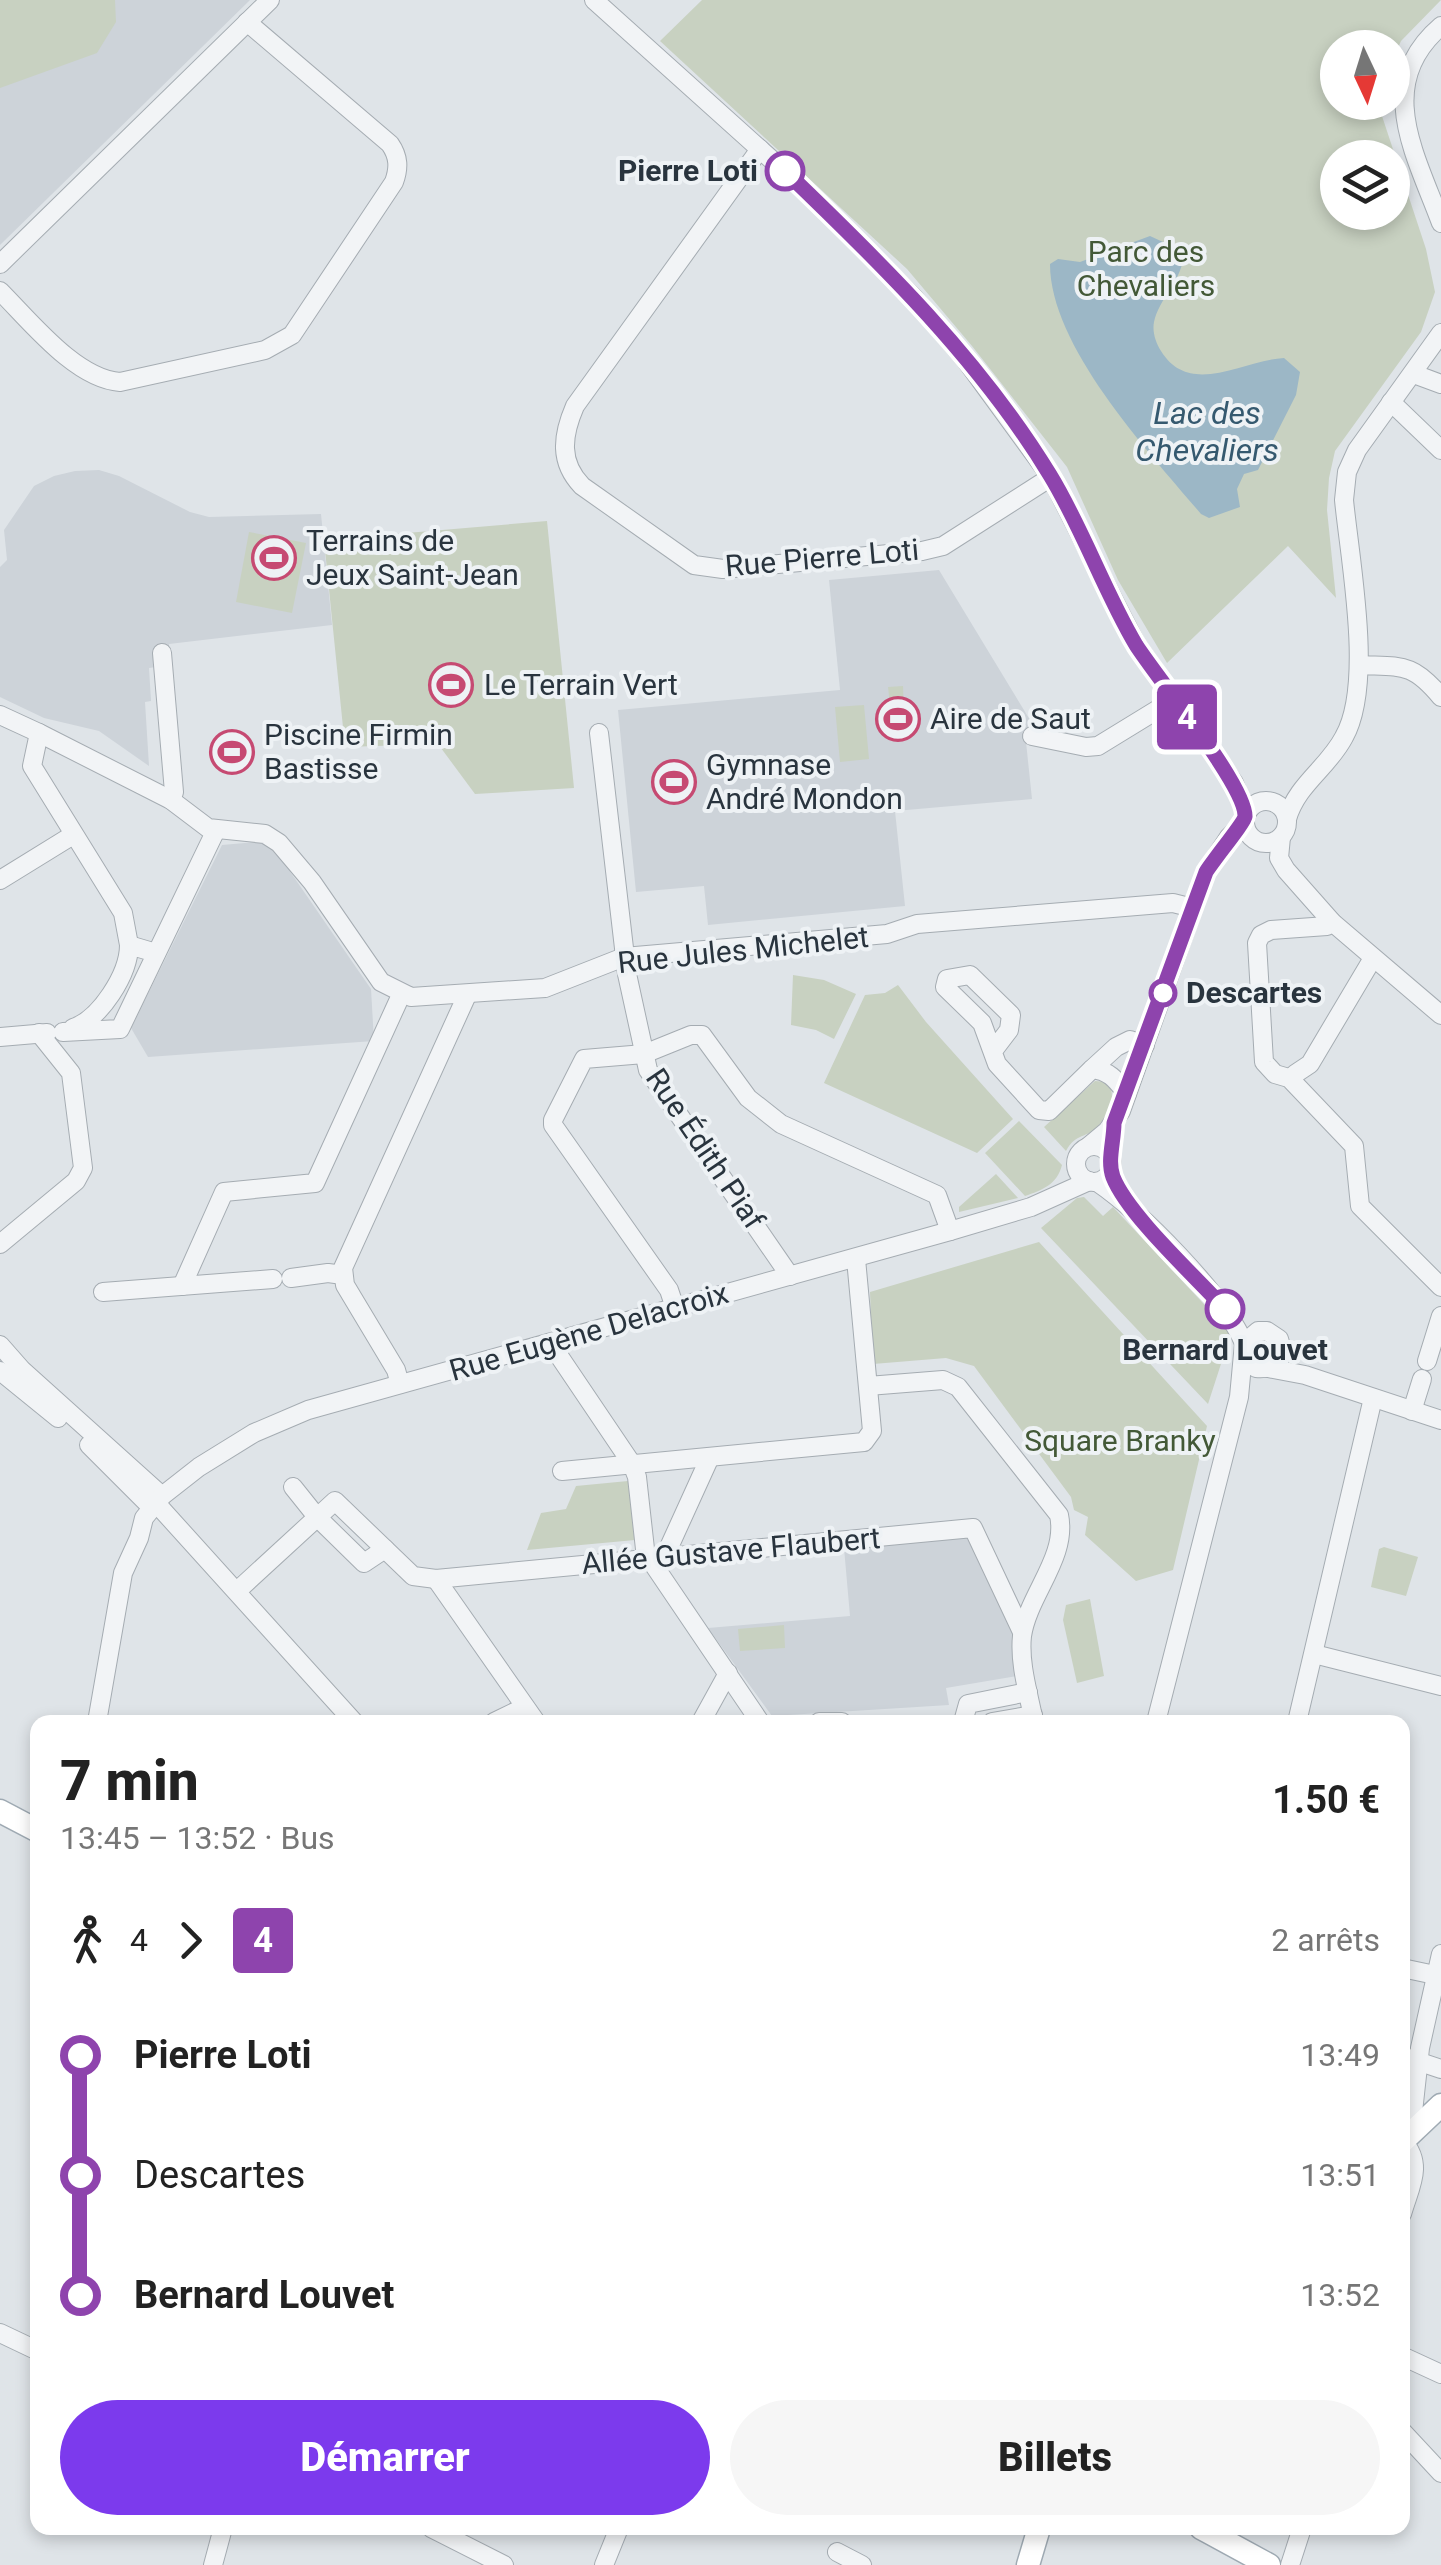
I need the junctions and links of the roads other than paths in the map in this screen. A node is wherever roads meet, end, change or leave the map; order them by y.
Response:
1 (270, 0) edge
2 (594, 0) edge
3 (247, 22) junction
4 (1441, 26) edge
5 (760, 149) junction
6 (1441, 223) edge
7 (0, 264) edge
8 (0, 291) edge
9 (1441, 333) edge
10 (1414, 374) junction
11 (1441, 384) edge
12 (1391, 402) junction
13 (1441, 450) edge
14 (1051, 476) junction
15 (162, 653) dead end
16 (1360, 665) junction
17 (1172, 697) junction
18 (1441, 697) edge
19 (0, 715) edge
20 (39, 733) junction
21 (599, 733) dead end
22 (1032, 736) dead end
23 (1234, 783) junction
24 (1303, 785) junction
25 (171, 800) junction
26 (1269, 802) junction
27 (1245, 819) junction
28 (1287, 819) junction
29 (216, 832) junction
30 (73, 835) junction
31 (1281, 838) junction
32 (1257, 842) junction
33 (1216, 854) junction
34 (0, 880) edge
35 (1193, 908) junction
36 (1332, 922) junction
37 (129, 945) junction
38 (156, 953) junction
39 (624, 957) junction
40 (1373, 958) junction
41 (467, 994) junction
42 (402, 995) junction
43 (1441, 1015) edge
44 (63, 1032) junction
45 (38, 1034) junction
46 (0, 1037) edge
47 (1144, 1045) junction
48 (993, 1050) dead end
49 (644, 1054) junction
50 (1092, 1069) junction
51 (1292, 1079) junction
52 (1127, 1094) junction
53 (1114, 1123) junction
54 (1089, 1146) junction
55 (1111, 1162) junction
56 (1088, 1177) junction
57 (1127, 1203) junction
58 (950, 1231) junction
59 (0, 1244) edge
60 (856, 1259) junction
61 (344, 1275) junction
62 (790, 1276) junction
63 (182, 1286) junction
64 (1441, 1287) edge
65 (103, 1292) dead end
66 (675, 1308) junction
67 (1441, 1316) edge
68 (550, 1344) junction
69 (1249, 1344) junction
70 (0, 1345) edge
71 (1282, 1352) junction
72 (1266, 1369) junction
73 (3, 1371) edge
74 (1305, 1375) junction
75 (400, 1384) junction
76 (868, 1386) junction
77 (1239, 1397) junction
78 (1372, 1398) junction
79 (1412, 1410) junction
80 (1441, 1420) edge
81 (710, 1457) junction
82 (632, 1464) junction
83 (562, 1471) dead end
84 (294, 1487) dead end
85 (157, 1502) junction
86 (317, 1517) junction
87 (139, 1532) junction
88 (653, 1557) junction
89 (436, 1579) junction
90 (237, 1591) junction
91 (1022, 1632) junction
92 (1314, 1654) junction
93 (728, 1674) junction
94 (1441, 1686) edge
95 (1028, 1692) junction
96 (88, 1715) edge
97 (98, 1715) edge
98 (348, 1715) edge
99 (531, 1715) edge
100 (705, 1715) edge
101 (755, 1715) edge
102 (965, 1715) edge
103 (1033, 1715) edge
104 (1158, 1715) edge
105 (1299, 1715) edge
106 (0, 1811) edge
107 (30, 1825) edge
108 (1441, 1954) edge
109 (1410, 1970) edge
110 (1435, 1975) junction
111 (1410, 2058) edge
112 (1441, 2068) edge
113 (1441, 2087) edge
114 (1441, 2105) edge
115 (1410, 2115) edge
116 (1410, 2134) edge
117 (1410, 2149) edge
118 (1410, 2185) edge
119 (0, 2333) edge
120 (30, 2347) edge
121 (1410, 2360) edge
122 (1441, 2374) edge
123 (1410, 2440) edge
124 (1441, 2473) edge
125 (221, 2535) edge
126 (448, 2535) edge
127 (616, 2535) edge
128 (1037, 2535) edge
129 (1052, 2535) edge
130 (1213, 2535) edge
131 (1235, 2535) edge
132 (1300, 2535) edge
133 (837, 2552) dead end
134 (214, 2565) edge
135 (504, 2565) edge
136 (604, 2565) edge
137 (862, 2565) edge
138 (1028, 2565) edge
139 (1044, 2565) edge
140 (1269, 2565) edge
141 (1289, 2565) edge

1 - 3 street
2 - 5 street
3 - 7 street
3 - 8 street
4 - 6 street
5 - 14 street
5 - 14 street, Rue Pierre Loti
9 - 10 street
10 - 11 street
10 - 12 street
12 - 13 street
12 - 16 street
14 - 17 street
15 - 25 street
16 - 18 street
16 - 24 street
17 - 22 street
17 - 23 street
19 - 20 street
20 - 25 street
20 - 30 street
21 - 39 street, Rue Édith Piaf
23 - 26 street
23 - 27 street
24 - 26 street
24 - 28 street
25 - 29 street
26 - 27 street
26 - 28 street
27 - 32 street
27 - 33 street
28 - 31 street
29 - 38 street
29 - 42 street
30 - 34 street
30 - 37 street
31 - 32 street
31 - 36 street
32 - 33 street
33 - 35 street
35 - 39 street, Rue Jules Michelet
35 - 47 street
36 - 40 street
36 - 51 street
37 - 38 street
37 - 44 street
38 - 44 street
39 - 41 street, Rue Jules Michelet
39 - 49 street, Rue Édith Piaf
40 - 43 street
40 - 51 street
41 - 42 street, Rue Jules Michelet
41 - 61 street
42 - 63 street
44 - 45 street
45 - 46 street
45 - 59 street
47 - 50 street
47 - 52 street
48 - 50 street
49 - 58 street
49 - 62 street, Rue Édith Piaf
49 - 66 street
50 - 52 street
51 - 64 street
52 - 53 street
53 - 54 street
53 - 55 street
54 - 55 street
54 - 56 street
55 - 56 street
55 - 57 street
56 - 57 street
56 - 58 street, Rue Eugène Delacroix
57 - 69 street
58 - 60 street, Rue Eugène Delacroix
60 - 62 street, Rue Eugène Delacroix
60 - 76 street
61 - 63 street
61 - 75 street
62 - 66 street, Rue Eugène Delacroix
63 - 65 street
66 - 68 street, Rue Eugène Delacroix
67 - 79 street
68 - 75 street, Rue Eugène Delacroix
68 - 82 street
69 - 71 street
69 - 72 street
69 - 77 street
70 - 85 street
71 - 72 street
71 - 74 street
72 - 74 street
72 - 77 street
73 - 85 street
74 - 78 street
75 - 85 street, Rue Eugène Delacroix
76 - 81 street
76 - 91 street
77 - 104 street
78 - 79 street
78 - 92 street
79 - 80 street
81 - 82 street
81 - 88 street
82 - 83 street
82 - 88 street
84 - 86 street
85 - 87 street
85 - 90 street
86 - 89 street
86 - 90 street
87 - 96 street
87 - 97 street
88 - 89 street, Allée Gustave Flaubert
88 - 91 street, Allée Gustave Flaubert
88 - 93 street
89 - 99 street
90 - 98 street
91 - 95 street
92 - 94 street
92 - 105 street
93 - 100 street
93 - 101 street
95 - 102 street
95 - 103 street
106 - 107 main road
108 - 110 street
109 - 110 street
110 - 111 street
111 - 112 street
113 - 115 main road
114 - 116 main road
117 - 118 street
119 - 120 street
121 - 122 street
123 - 124 street
125 - 134 street
126 - 135 street
127 - 136 street
128 - 138 main road
129 - 139 main road
130 - 140 main road
131 - 141 main road
132 - 141 street
133 - 137 street

